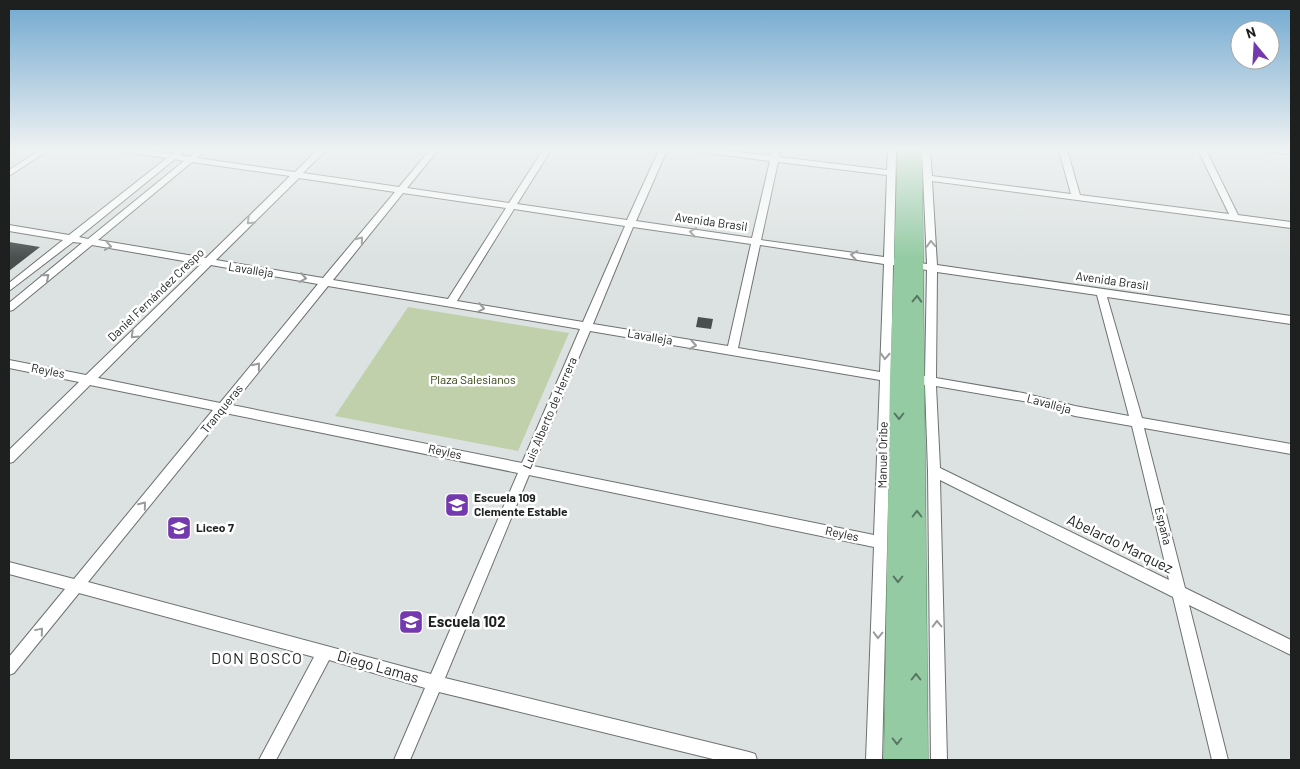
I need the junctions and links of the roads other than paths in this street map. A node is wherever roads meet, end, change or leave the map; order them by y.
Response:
1 (137, 186) edge
2 (158, 186) edge
3 (286, 186) edge
4 (379, 186) edge
5 (405, 186) edge
6 (525, 186) edge
7 (647, 186) edge
8 (768, 186) edge
9 (895, 186) edge
10 (906, 186) edge
11 (914, 186) edge
12 (926, 186) edge
13 (989, 186) edge
14 (1073, 186) edge
15 (1219, 186) edge
16 (402, 189) junction
17 (1076, 197) junction
18 (512, 206) junction
19 (1235, 218) junction
20 (630, 223) junction
21 (1291, 225) edge
22 (9, 228) edge
23 (70, 239) junction
24 (755, 241) junction
25 (88, 242) junction
26 (207, 263) junction
27 (911, 264) junction
28 (326, 282) junction
29 (9, 288) edge
30 (1100, 292) junction
31 (451, 303) junction
32 (9, 308) edge
33 (1291, 321) edge
34 (587, 327) junction
35 (732, 351) junction
36 (9, 364) edge
37 (908, 378) junction
38 (88, 379) junction
39 (223, 407) junction
40 (1137, 422) junction
41 (1291, 449) edge
42 (9, 458) edge
43 (526, 469) junction
44 (934, 471) junction
45 (881, 542) junction
46 (9, 568) edge
47 (77, 586) junction
48 (1180, 592) junction
49 (1291, 648) edge
50 (324, 652) junction
51 (9, 668) edge
52 (435, 684) junction
53 (267, 760) edge
54 (402, 760) edge
55 (748, 760) edge
56 (874, 760) edge
57 (897, 760) edge
58 (915, 760) edge
59 (939, 760) edge
60 (1220, 760) edge

1 - 23 street
2 - 25 street
3 -> 26 street, Daniel Fernández Crespo
4 - 16 street, Avenida Brasil
5 - 16 street, Tranqueras
6 - 18 street
7 - 20 street, Luis Alberto de Herrera
8 - 24 street
9 - 27 street, Manuel Oribe
10 - 27 highway, Manuel Oribe
11 - 27 highway, Manuel Oribe
27 -> 12 street
13 - 17 street
14 - 17 street
15 - 19 street
16 - 18 street, Avenida Brasil
28 -> 16 street, Tranqueras
17 - 19 street
18 - 20 street, Avenida Brasil
18 - 31 street
19 - 21 street
24 -> 20 street, Avenida Brasil
20 - 34 street, Luis Alberto de Herrera
22 - 23 street, Lavalleja
23 - 25 street, Lavalleja
23 - 29 street
27 -> 24 street, Avenida Brasil
24 - 35 street
25 -> 26 street, Lavalleja
32 -> 25 street
26 -> 28 street, Lavalleja
26 -> 38 street, Daniel Fernández Crespo
27 - 30 street, Avenida Brasil
27 - 37 street
27 -> 37 street, Manuel Oribe
27 - 37 highway, Manuel Oribe
28 - 31 street, Lavalleja
39 -> 28 street, Tranqueras
30 - 33 street, Avenida Brasil
30 - 40 street, España
31 -> 34 street, Lavalleja
34 -> 35 street, Lavalleja
34 - 43 street, Luis Alberto de Herrera
35 - 37 street, Lavalleja
36 - 38 street, Reyles
37 - 40 street, Lavalleja
37 - 44 street
37 - 45 street, Manuel Oribe
37 -> 57 highway, Manuel Oribe
58 -> 37 highway, Manuel Oribe
38 - 39 street, Reyles
38 - 42 street, Daniel Fernández Crespo
39 - 43 street, Reyles
47 -> 39 street, Tranqueras
40 - 41 street, Lavalleja
40 - 48 street, España
43 - 45 street, Reyles
43 - 52 street, Luis Alberto de Herrera
44 - 48 street, Abelardo Marquez
59 -> 44 street
45 -> 56 street, Manuel Oribe
46 - 47 street, Diego Lamas
47 - 50 street, Diego Lamas
51 -> 47 street, Tranqueras
48 - 49 street, Abelardo Marquez
48 - 60 street, España
50 - 52 street, Diego Lamas
50 - 53 street
52 - 54 street, Luis Alberto de Herrera
52 - 55 street, Diego Lamas

